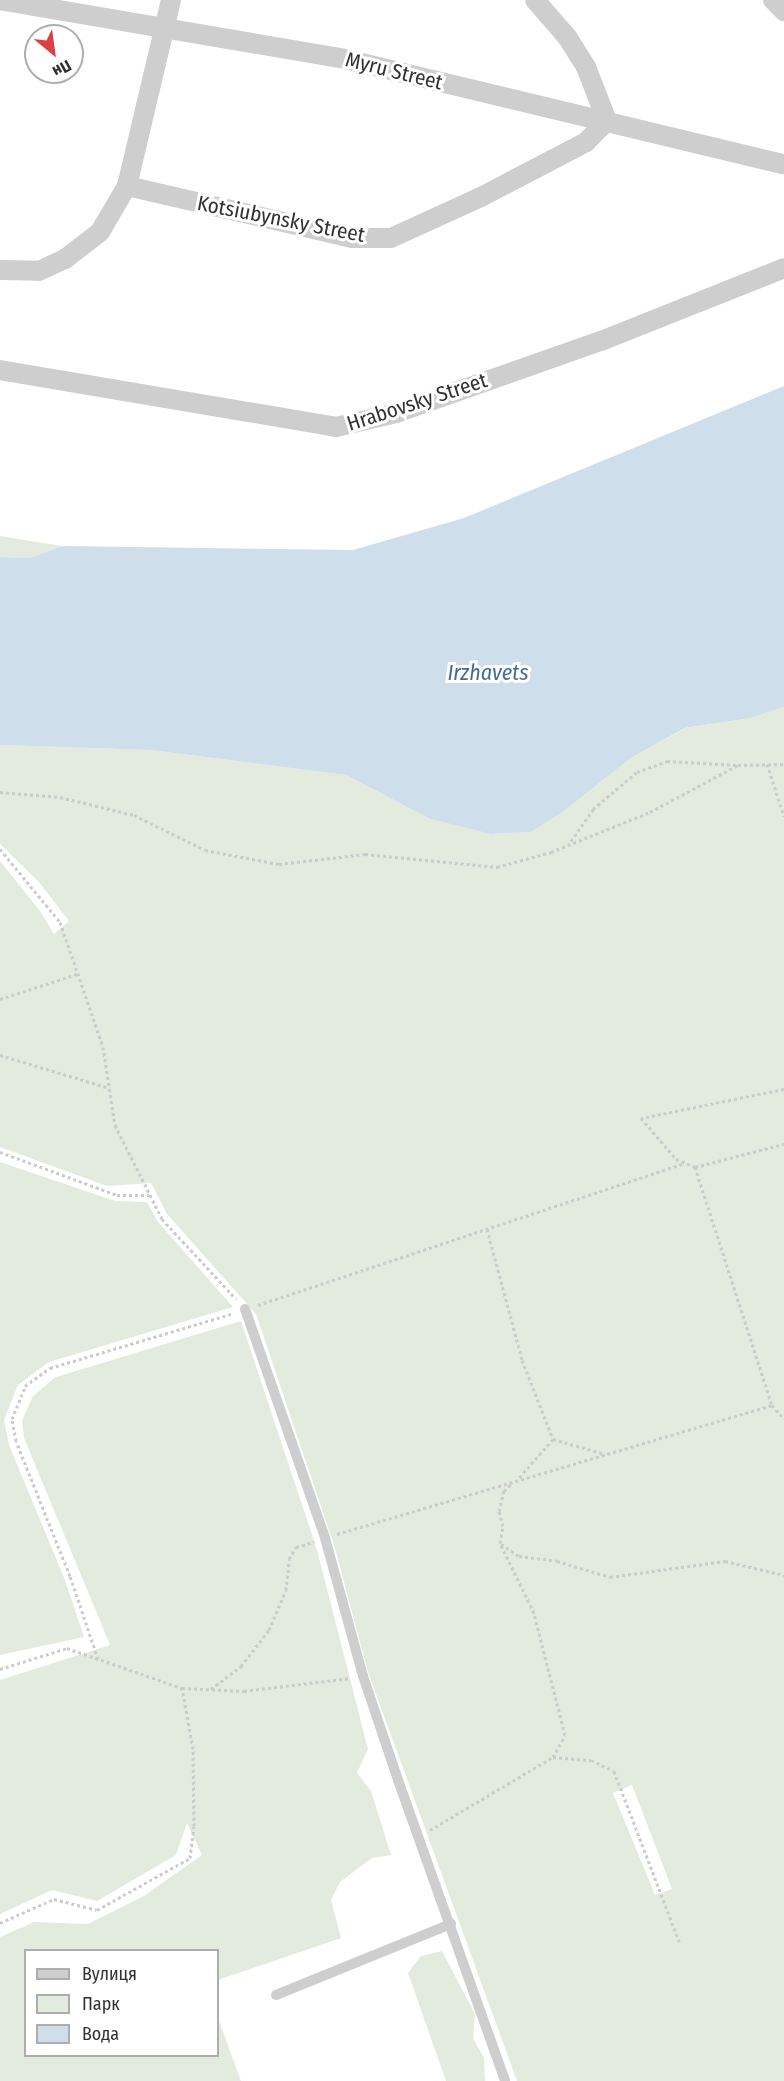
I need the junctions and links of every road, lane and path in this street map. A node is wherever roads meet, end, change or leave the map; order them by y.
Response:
1 (0, 0) edge
2 (171, 0) edge
3 (535, 0) edge
4 (773, 0) edge
5 (784, 11) edge
6 (165, 30) junction
7 (607, 121) junction
8 (784, 164) edge
9 (127, 186) junction
10 (784, 268) edge
11 (0, 270) edge
12 (0, 370) edge
13 (766, 763) junction
14 (784, 764) edge
15 (738, 765) junction
16 (0, 792) edge
17 (784, 816) edge
18 (571, 843) junction
19 (0, 849) edge
20 (77, 974) junction
21 (0, 999) edge
22 (0, 1054) edge
23 (109, 1088) junction
24 (784, 1089) edge
25 (784, 1144) edge
26 (0, 1152) edge
27 (683, 1164) junction
28 (695, 1167) junction
29 (150, 1195) junction
30 (487, 1229) junction
31 (245, 1309) junction
32 (772, 1405) junction
33 (784, 1419) edge
34 (553, 1439) junction
35 (609, 1454) junction
36 (515, 1482) junction
37 (325, 1538) junction
38 (500, 1543) junction
39 (784, 1575) edge
40 (98, 1659) junction
41 (0, 1669) edge
42 (363, 1676) junction
43 (182, 1689) junction
44 (211, 1689) junction
45 (553, 1757) junction
46 (418, 1837) junction
47 (0, 1923) edge
48 (451, 1924) junction
49 (680, 1944) dead end
50 (276, 1995) dead end
51 (505, 2081) edge

1 - 6 street, Myru Street
2 - 6 street
3 - 7 street
4 - 5 street
6 - 7 street, Myru Street
6 - 9 street
7 - 8 street, Myru Street
7 - 9 street, Kotsiubynsky Street
9 - 11 street
10 - 12 street, Hrabovsky Street
13 - 14 path
13 - 15 path
13 - 17 path
15 - 18 path
15 - 18 path
16 - 18 path
19 - 20 path
20 - 21 path
20 - 23 path
22 - 23 path
23 - 29 path
24 - 27 path
25 - 28 path
26 - 29 path
27 - 28 path
27 - 30 path
28 - 32 path
29 - 31 path
30 - 31 path
30 - 34 path
31 - 37 lane
31 - 40 path
32 - 33 path
32 - 35 path
34 - 35 path
34 - 36 path
35 - 36 path
36 - 37 path
36 - 38 path
37 - 42 lane
37 - 44 path
38 - 39 path
38 - 45 path
40 - 41 path
40 - 43 path
42 - 44 path
42 - 46 lane
43 - 44 path
43 - 47 path
45 - 46 path
45 - 49 path
46 - 48 lane
48 - 50 lane
48 - 51 lane

